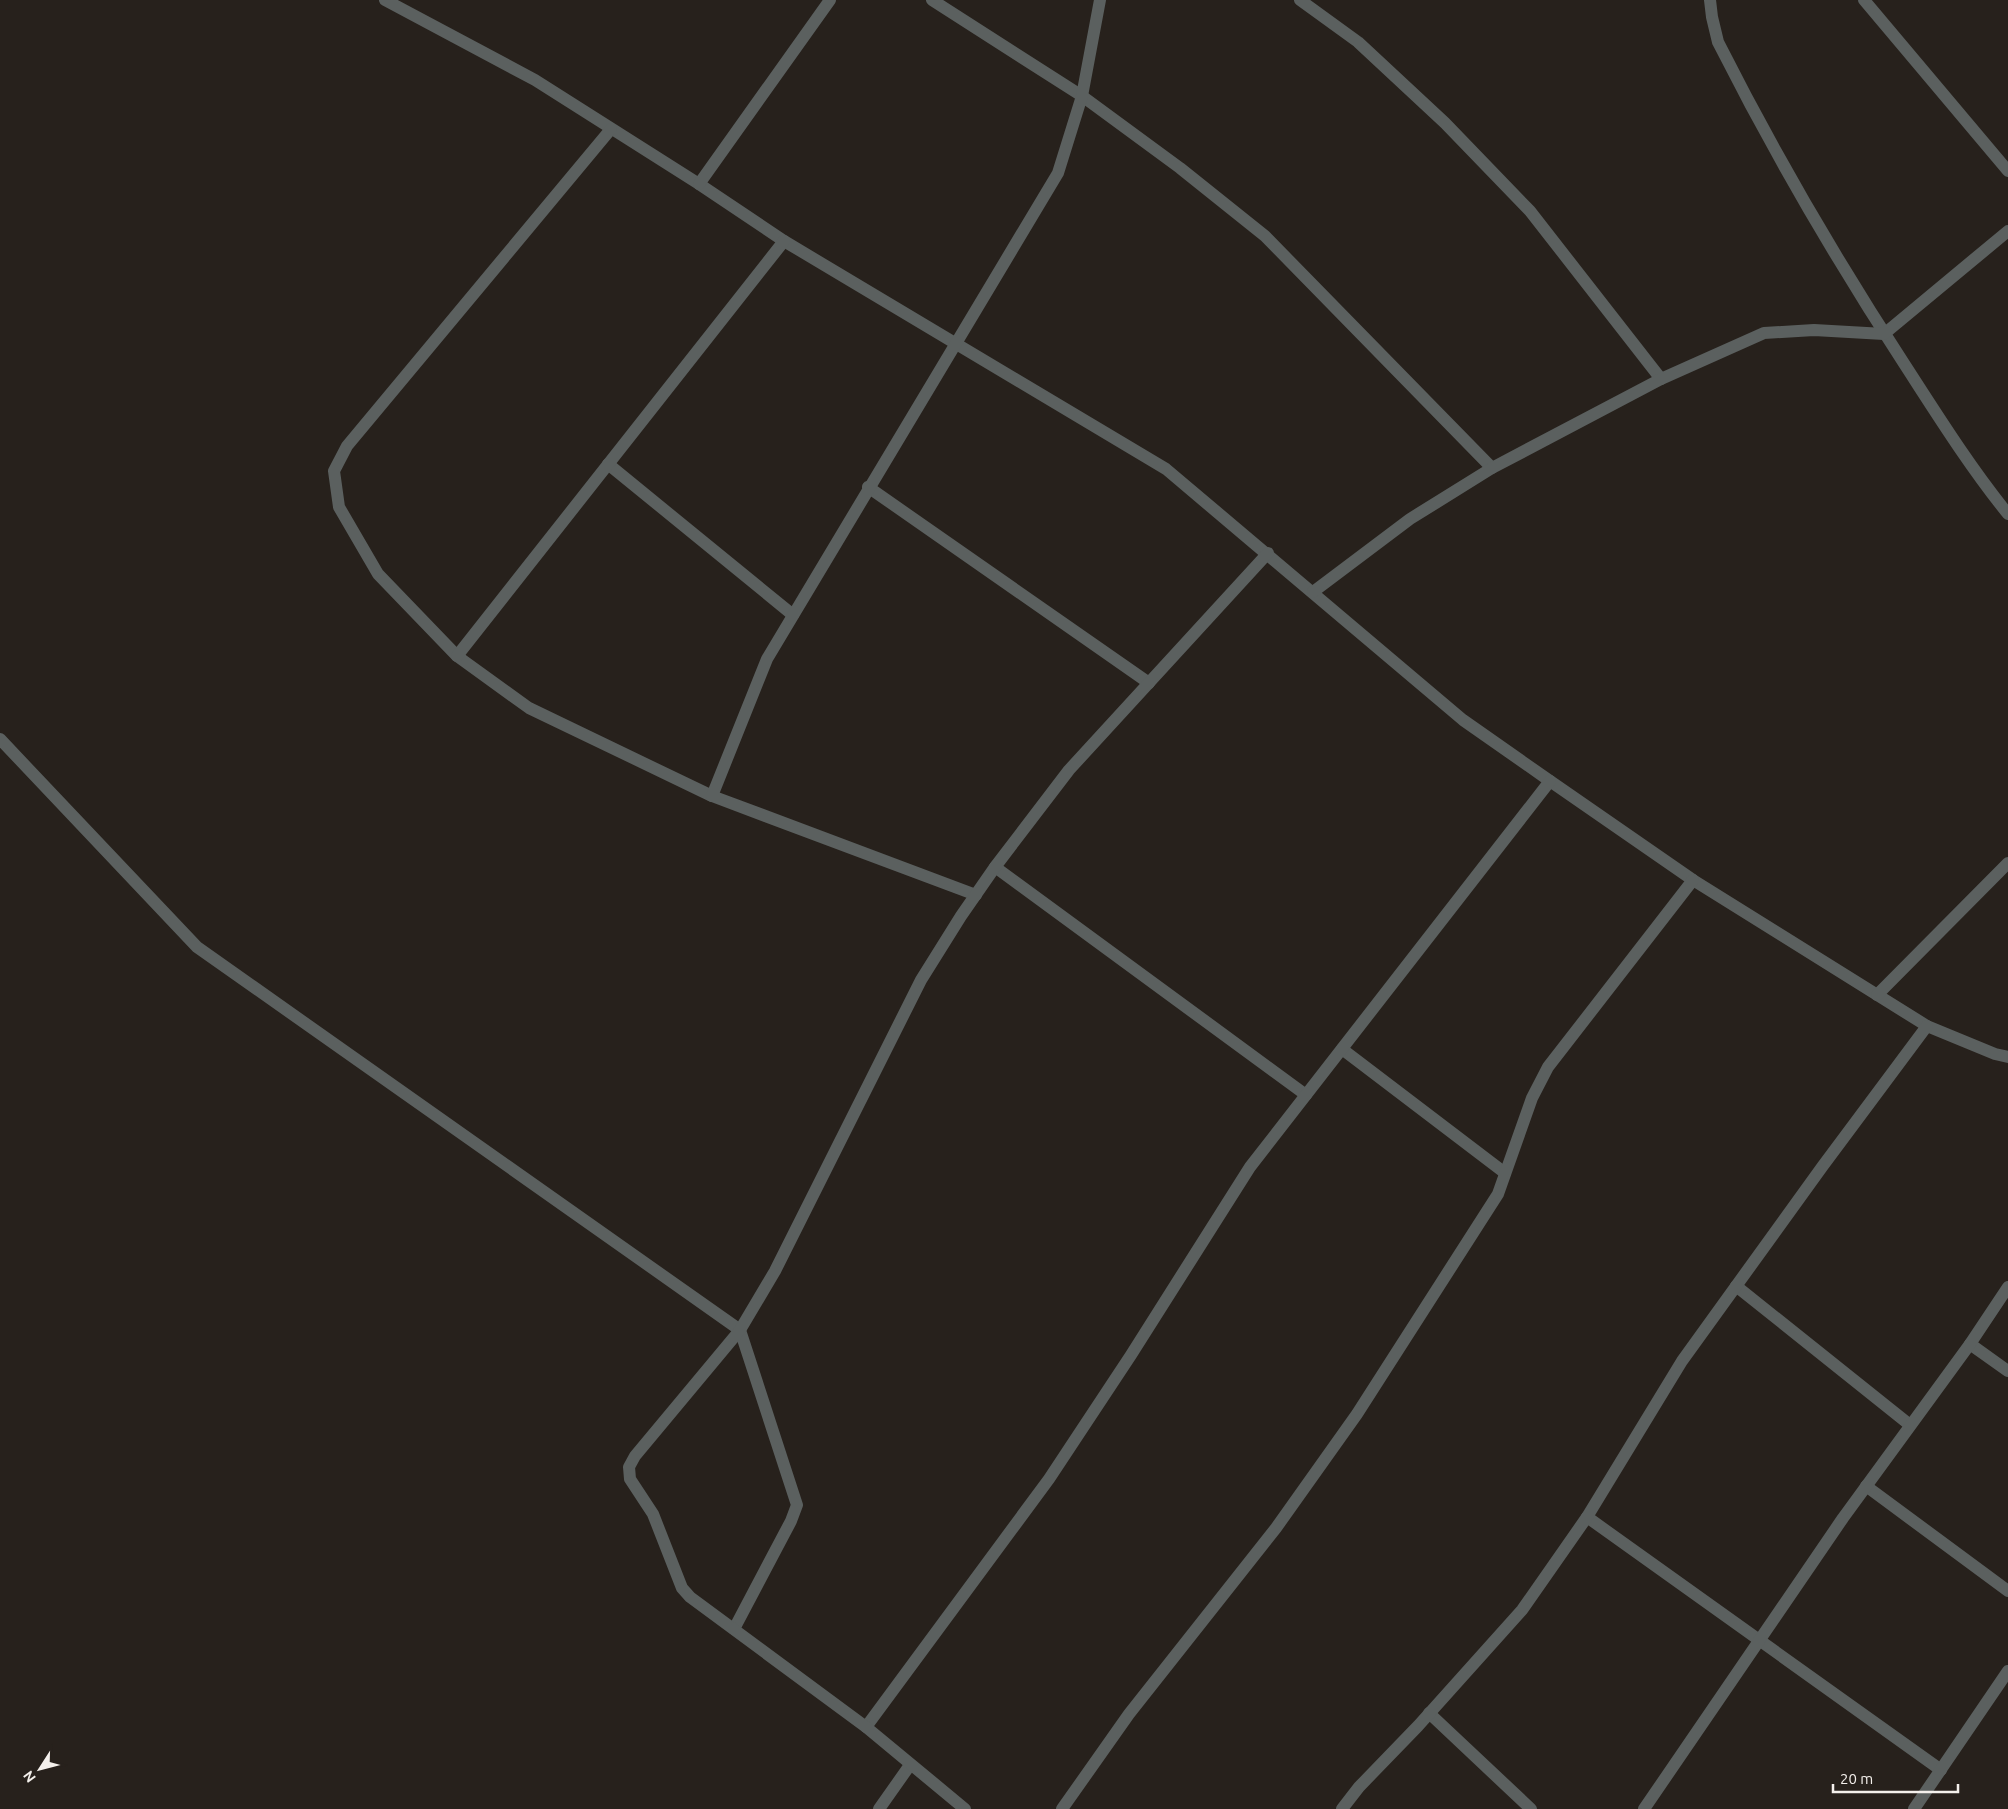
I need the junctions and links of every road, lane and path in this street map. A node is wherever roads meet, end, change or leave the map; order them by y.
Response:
1 (385, 0) edge
2 (830, 0) edge
3 (932, 0) edge
4 (1100, 0) edge
5 (1300, 0) edge
6 (1710, 0) edge
7 (1864, 0) edge
8 (1082, 96) junction
9 (612, 129) junction
10 (2008, 171) edge
11 (699, 184) junction
12 (2008, 231) edge
13 (784, 241) junction
14 (1884, 334) junction
15 (954, 343) junction
16 (1661, 379) junction
17 (608, 464) junction
18 (1492, 468) junction
19 (868, 487) junction
20 (2008, 514) edge
21 (1268, 553) junction
22 (1313, 592) junction
23 (793, 614) junction
24 (457, 656) junction
25 (1149, 683) junction
26 (0, 739) edge
27 (1550, 782) junction
28 (712, 796) junction
29 (2008, 863) edge
30 (995, 867) junction
31 (1693, 880) junction
32 (976, 896) junction
33 (1877, 995) junction
34 (1927, 1026) junction
35 (1342, 1049) junction
36 (2008, 1058) edge
37 (1306, 1095) junction
38 (1505, 1173) junction
39 (1736, 1286) junction
40 (2008, 1287) edge
41 (740, 1330) junction
42 (1970, 1344) junction
43 (2008, 1371) edge
44 (1910, 1426) junction
45 (1866, 1486) junction
46 (1587, 1517) junction
47 (2008, 1591) edge
48 (734, 1629) junction
49 (1759, 1641) junction
50 (2008, 1671) edge
51 (1429, 1713) junction
52 (866, 1727) junction
53 (910, 1765) junction
54 (1940, 1770) junction
55 (880, 1809) edge
56 (965, 1809) edge
57 (1062, 1809) edge
58 (1342, 1809) edge
59 (1531, 1809) edge
60 (1644, 1809) edge
61 (1914, 1809) edge

1 - 9 street
2 - 11 street
3 - 8 street
4 - 8 street
5 - 16 street
6 - 14 street
7 - 10 street
8 - 15 street
8 - 18 street
9 - 11 street
9 - 24 street
11 - 13 street
12 - 14 street
13 - 15 street
13 - 17 street
14 - 16 street
14 - 20 street
15 - 19 street
15 - 21 street
16 - 18 street
17 - 23 street
17 - 24 street
18 - 22 street
19 - 23 street
19 - 25 street
21 - 22 street
21 - 25 street
22 - 27 street
23 - 28 street
24 - 28 street
25 - 30 street
26 - 41 street
27 - 31 street
27 - 35 street
28 - 32 street
29 - 33 street
30 - 32 street
30 - 37 street
31 - 33 street
31 - 38 street
32 - 41 street
33 - 34 street
34 - 36 street
34 - 39 street
35 - 37 street
35 - 38 street
37 - 52 street
38 - 57 street
39 - 44 street
39 - 46 street
40 - 42 street
41 - 48 street
41 - 48 street
42 - 43 street
42 - 44 street
44 - 45 street
45 - 47 street
45 - 49 street
46 - 49 street
46 - 51 street
48 - 52 street
49 - 54 street
49 - 60 street
50 - 54 street
51 - 58 street
51 - 59 street
52 - 53 street
53 - 55 street
53 - 56 street
54 - 61 street

